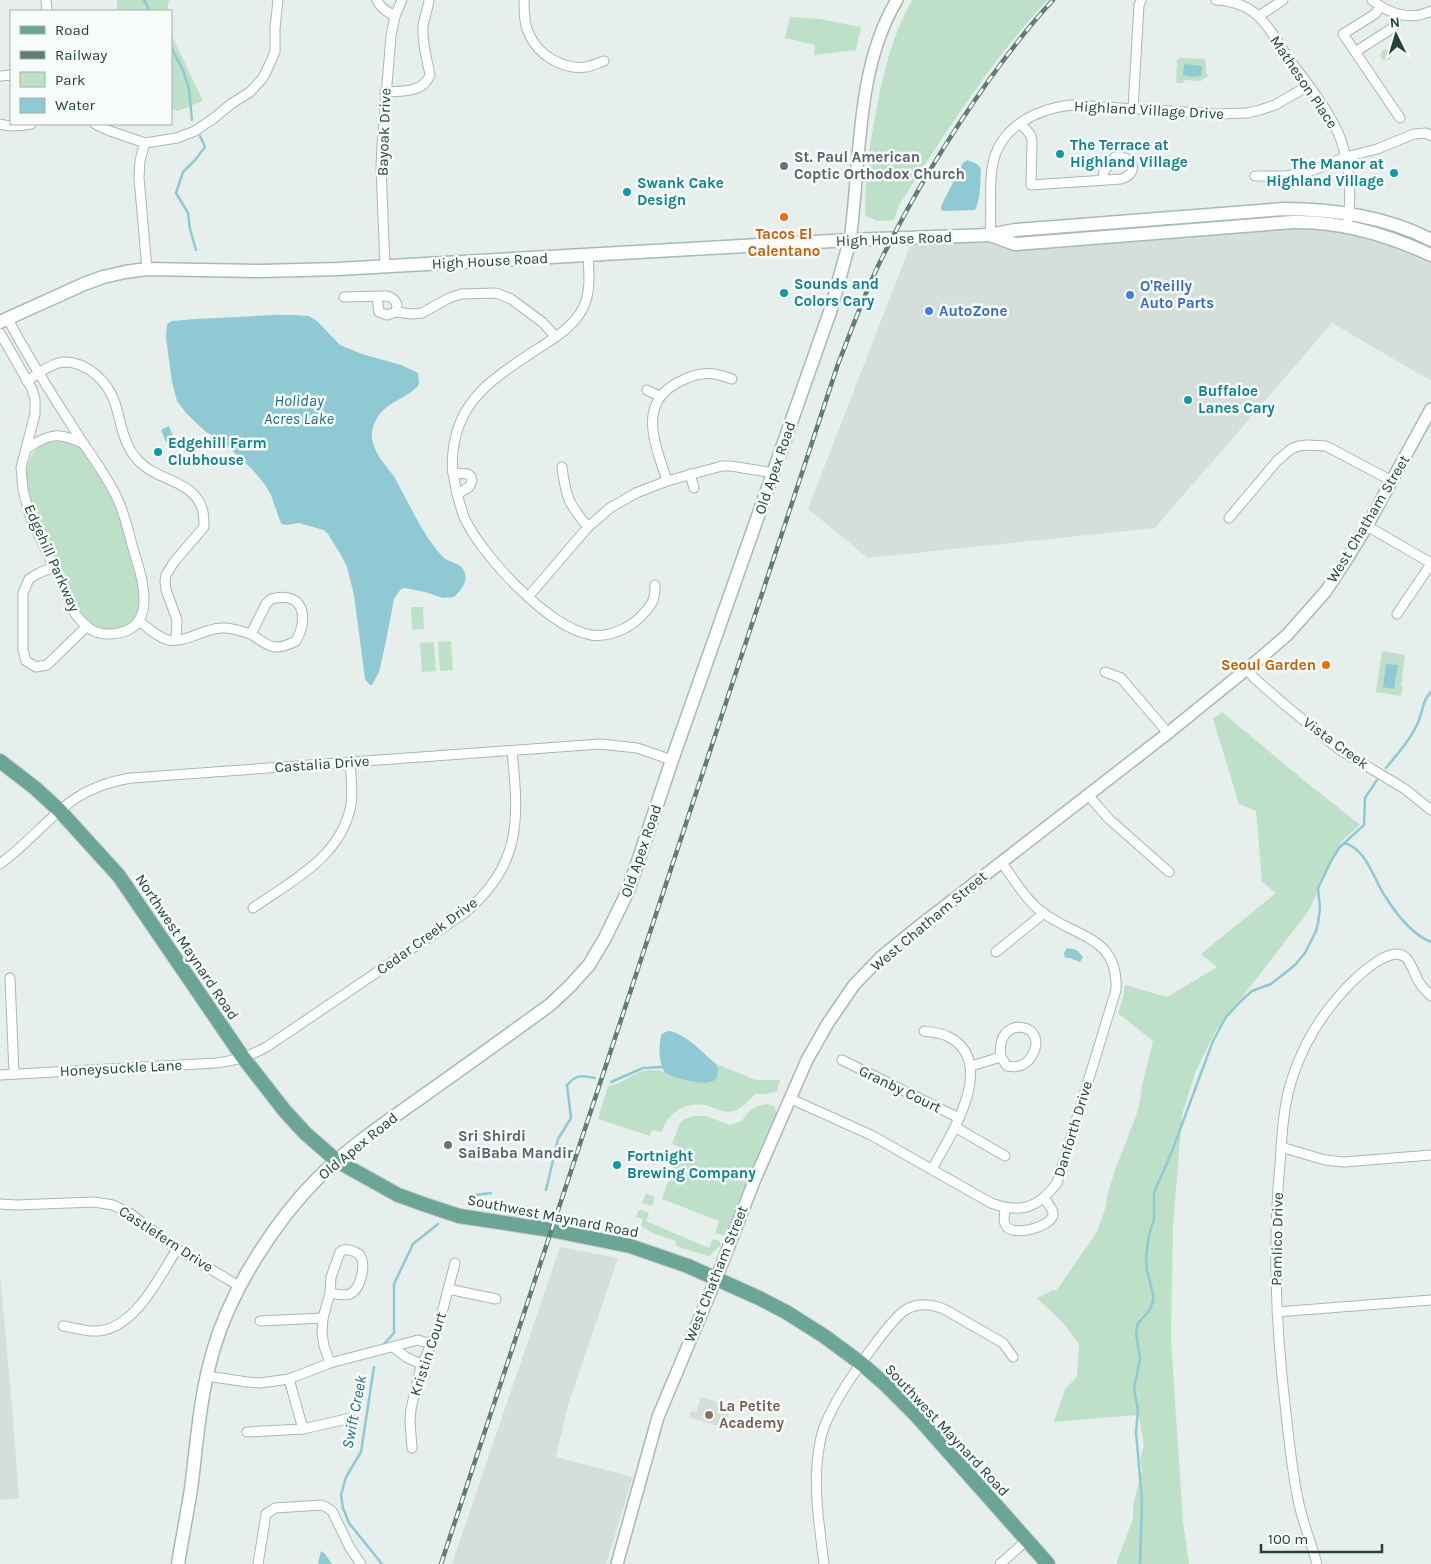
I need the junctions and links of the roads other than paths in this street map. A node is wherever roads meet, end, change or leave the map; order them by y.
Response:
1 (278, 0) edge
2 (377, 0) edge
3 (402, 0) edge
4 (429, 0) edge
5 (524, 0) edge
6 (897, 0) edge
7 (1141, 0) edge
8 (1216, 0) edge
9 (1283, 0) edge
10 (1372, 0) edge
11 (1380, 7) junction
12 (1431, 11) edge
13 (1397, 14) junction
14 (395, 16) junction
15 (1259, 16) junction
16 (1355, 52) junction
17 (604, 61) dead end
18 (1308, 86) junction
19 (386, 92) junction
20 (1133, 108) junction
21 (1400, 118) dead end
22 (1020, 122) junction
23 (0, 124) edge
24 (24, 125) edge
25 (97, 125) edge
26 (1431, 136) edge
27 (145, 143) junction
28 (1346, 157) junction
29 (1255, 176) dead end
30 (1103, 180) dead end
31 (1349, 214) junction
32 (1347, 227) junction
33 (1431, 232) edge
34 (1418, 233) junction
35 (990, 235) junction
36 (850, 240) junction
37 (1431, 240) edge
38 (1431, 255) edge
39 (588, 256) junction
40 (385, 266) junction
41 (147, 269) junction
42 (377, 296) junction
43 (344, 297) dead end
44 (396, 312) junction
45 (4, 320) edge
46 (0, 333) edge
47 (556, 337) junction
48 (39, 373) junction
49 (732, 379) dead end
50 (27, 381) junction
51 (647, 390) dead end
52 (660, 396) junction
53 (1431, 409) edge
54 (84, 444) junction
55 (28, 448) junction
56 (562, 467) dead end
57 (453, 473) junction
58 (774, 473) junction
59 (690, 474) junction
60 (667, 481) junction
61 (1392, 481) junction
62 (694, 488) dead end
63 (457, 494) junction
64 (1229, 518) dead end
65 (1368, 526) junction
66 (588, 527) junction
67 (1431, 564) edge
68 (53, 567) junction
69 (655, 585) dead end
70 (528, 596) junction
71 (1397, 614) dead end
72 (139, 621) junction
73 (86, 627) junction
74 (251, 634) junction
75 (176, 640) junction
76 (1247, 669) junction
77 (1105, 672) dead end
78 (1168, 732) junction
79 (512, 751) junction
80 (672, 760) junction
81 (0, 762) edge
82 (350, 762) junction
83 (1088, 795) junction
84 (59, 810) junction
85 (1431, 810) edge
86 (1001, 862) junction
87 (0, 864) edge
88 (1169, 872) dead end
89 (253, 908) dead end
90 (1044, 913) junction
91 (996, 952) dead end
92 (10, 978) dead end
93 (1431, 996) edge
94 (924, 1031) dead end
95 (242, 1056) junction
96 (1001, 1057) junction
97 (842, 1060) dead end
98 (971, 1066) junction
99 (14, 1074) junction
100 (0, 1075) edge
101 (791, 1099) junction
102 (959, 1118) junction
103 (955, 1127) junction
104 (1281, 1147) junction
105 (1431, 1155) edge
106 (1006, 1156) dead end
107 (337, 1161) junction
108 (932, 1168) junction
109 (1044, 1198) junction
110 (0, 1204) edge
111 (1005, 1208) junction
112 (177, 1250) junction
113 (455, 1263) dead end
114 (716, 1279) junction
115 (239, 1286) junction
116 (448, 1290) junction
117 (330, 1293) junction
118 (496, 1299) dead end
119 (1431, 1300) edge
120 (1277, 1312) junction
121 (323, 1318) junction
122 (260, 1321) dead end
123 (64, 1326) dead end
124 (431, 1344) junction
125 (393, 1347) junction
126 (1013, 1357) dead end
127 (330, 1364) junction
128 (862, 1364) junction
129 (423, 1365) junction
130 (207, 1376) junction
131 (289, 1379) junction
132 (351, 1418) dead end
133 (303, 1430) junction
134 (247, 1432) dead end
135 (412, 1448) dead end
136 (1027, 1540) junction
137 (178, 1564) edge
138 (258, 1564) edge
139 (362, 1564) edge
140 (617, 1564) edge
141 (824, 1564) edge
142 (1000, 1564) edge
143 (1048, 1564) edge
144 (1317, 1564) edge

1 - 27 street
2 - 14 street
3 - 14 street, Bayoak Drive
4 - 19 street
5 - 17 street
6 - 36 street, Old Apex Road
7 - 20 street
8 - 15 street, Matheson Place
9 - 15 street
10 - 11 street
11 - 13 street
11 - 16 street
12 - 13 street
13 - 16 street
14 - 19 street, Bayoak Drive
15 - 18 street, Matheson Place
16 - 21 street
18 - 20 street, Highland Village Drive
18 - 28 street, Matheson Place
19 - 40 street, Bayoak Drive
20 - 22 street, Highland Village Drive
22 - 30 street
22 - 35 street, Highland Village Drive
23 - 24 street
25 - 27 street
26 - 28 street
27 - 41 street
28 - 29 street
28 - 31 street, Matheson Place
31 - 32 street, Matheson Place
31 - 34 main road, High House Road
31 - 35 main road, High House Road
32 - 35 main road, High House Road
32 - 38 main road, High House Road
33 - 34 street
34 - 37 main road, High House Road
35 - 36 main road, High House Road
36 - 39 main road, High House Road
36 - 58 main road, Old Apex Road
39 - 40 main road, High House Road
39 - 47 street
40 - 41 main road, High House Road
41 - 45 main road, High House Road
42 - 43 street
42 - 44 street
42 - 44 street
44 - 47 street
45 - 48 street
46 - 50 street, Edgehill Parkway
47 - 57 street
48 - 50 street
48 - 54 street
48 - 75 street
49 - 52 street
50 - 55 street, Edgehill Parkway
51 - 52 street
52 - 60 street
53 - 61 street, West Chatham Street
54 - 55 street
54 - 72 street
55 - 68 street, Edgehill Parkway
56 - 66 street
57 - 63 street
57 - 63 street
58 - 59 street
58 - 80 main road, Old Apex Road
59 - 60 street
59 - 62 street
60 - 66 street
61 - 64 street
61 - 65 street, West Chatham Street
63 - 70 street
65 - 67 street
65 - 76 street, West Chatham Street
66 - 70 street
67 - 71 street
68 - 73 street, Edgehill Parkway
68 - 73 street
69 - 70 street
72 - 73 street, Edgehill Parkway
72 - 75 street
74 - 74 street
74 - 75 street
76 - 78 street, West Chatham Street
76 - 85 street, Vista Creek
77 - 78 street
78 - 83 street, West Chatham Street
79 - 80 street, Castalia Drive
79 - 82 street, Castalia Drive
79 - 95 street, Cedar Creek Drive
80 - 107 main road, Old Apex Road
81 - 84 main road, Northwest Maynard Road
82 - 84 street, Castalia Drive
82 - 89 street
83 - 86 street, West Chatham Street
83 - 88 street
84 - 87 street, Castalia Drive
84 - 95 main road, Northwest Maynard Road
86 - 90 street, Danforth Drive
86 - 101 street, West Chatham Street
90 - 91 street
90 - 109 street, Danforth Drive
92 - 99 street
93 - 104 street, Pamlico Drive
94 - 98 street
95 - 99 street, Honeysuckle Lane
95 - 107 main road, Northwest Maynard Road
96 - 96 street
96 - 98 street
97 - 102 street, Granby Court
98 - 102 street
99 - 100 street, Honeysuckle Lane
101 - 108 street
101 - 114 street, West Chatham Street
102 - 103 street
103 - 106 street
103 - 108 street
104 - 105 street
104 - 120 street, Pamlico Drive
107 - 114 main road, Southwest Maynard Road
107 - 115 main road, Old Apex Road
108 - 111 street
109 - 111 street
109 - 111 street
110 - 112 street, Castlefern Drive
112 - 115 street, Castlefern Drive
112 - 123 street
113 - 116 street, Kristin Court
114 - 128 main road, Southwest Maynard Road
114 - 140 street, West Chatham Street
115 - 130 main road, Old Apex Road
116 - 118 street
116 - 124 street, Kristin Court
117 - 117 street
117 - 121 street
119 - 120 street
120 - 144 street, Pamlico Drive
121 - 122 street
121 - 127 street
124 - 125 street
124 - 129 street, Kristin Court
125 - 127 street
125 - 129 street
126 - 128 street
127 - 131 street
128 - 136 main road, Southwest Maynard Road
128 - 141 street
129 - 135 street, Kristin Court
130 - 131 street
130 - 137 main road, Old Apex Road
131 - 133 street
132 - 133 street
133 - 134 street
136 - 142 street
136 - 143 main road, Southwest Maynard Road
138 - 139 street

